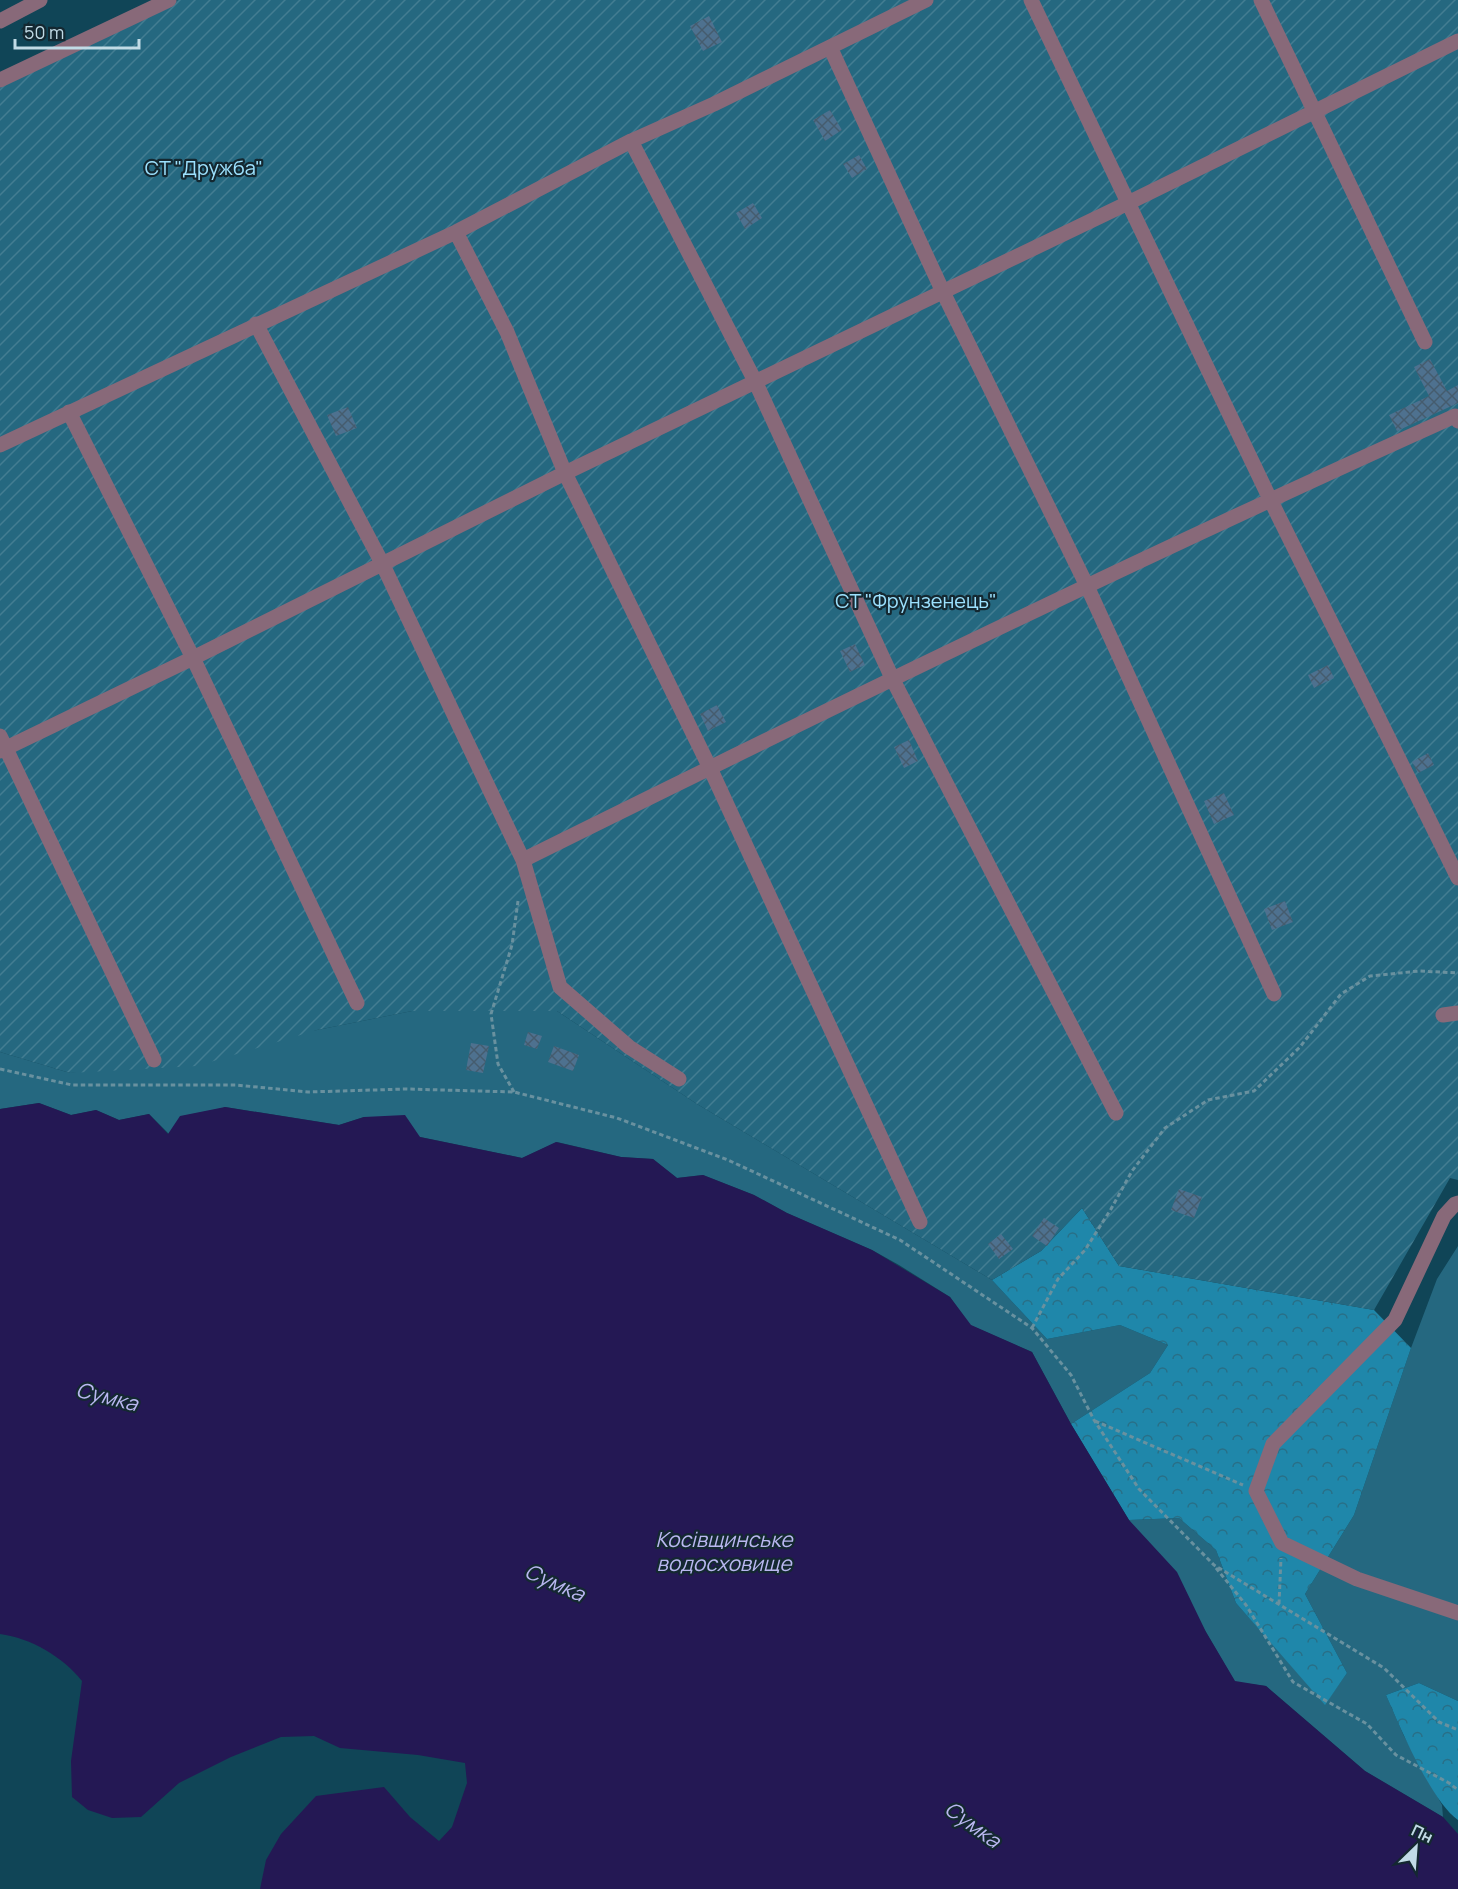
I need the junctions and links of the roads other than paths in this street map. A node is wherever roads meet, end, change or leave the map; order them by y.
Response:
1 (40, 0) edge
2 (169, 0) edge
3 (926, 0) edge
4 (1031, 0) edge
5 (1261, 0) edge
6 (0, 21) edge
7 (1458, 41) edge
8 (830, 46) junction
9 (0, 80) edge
10 (1315, 110) junction
11 (632, 141) junction
12 (1128, 203) junction
13 (456, 232) junction
14 (944, 292) junction
15 (256, 324) junction
16 (1425, 342) dead end
17 (754, 381) junction
18 (69, 412) junction
19 (1457, 417) edge
20 (0, 445) edge
21 (565, 473) junction
22 (1270, 499) junction
23 (382, 563) junction
24 (1087, 586) junction
25 (193, 658) junction
26 (893, 680) junction
27 (2, 745) edge
28 (710, 768) junction
29 (523, 860) junction
30 (1458, 878) edge
31 (1274, 994) dead end
32 (357, 1003) dead end
33 (154, 1060) dead end
34 (679, 1079) dead end
35 (1116, 1113) dead end
36 (1458, 1203) edge
37 (920, 1222) dead end
38 (1458, 1613) edge

1 - 6 street
2 - 9 street
3 - 8 street
4 - 12 street
5 - 10 street
7 - 10 street
8 - 11 street
8 - 14 street
10 - 12 street
10 - 16 street
11 - 13 street
11 - 17 street
12 - 14 street
12 - 22 street
13 - 15 street
13 - 21 street
14 - 17 street
14 - 24 street
15 - 18 street
15 - 23 street
17 - 21 street
17 - 26 street
18 - 20 street
18 - 25 street
19 - 22 street
21 - 23 street
21 - 28 street
22 - 24 street
22 - 30 street
23 - 25 street
23 - 29 street
24 - 26 street
24 - 31 street
25 - 27 street
25 - 32 street
26 - 28 street
26 - 35 street
27 - 33 street
28 - 29 street
28 - 37 street
29 - 34 street
36 - 38 street

